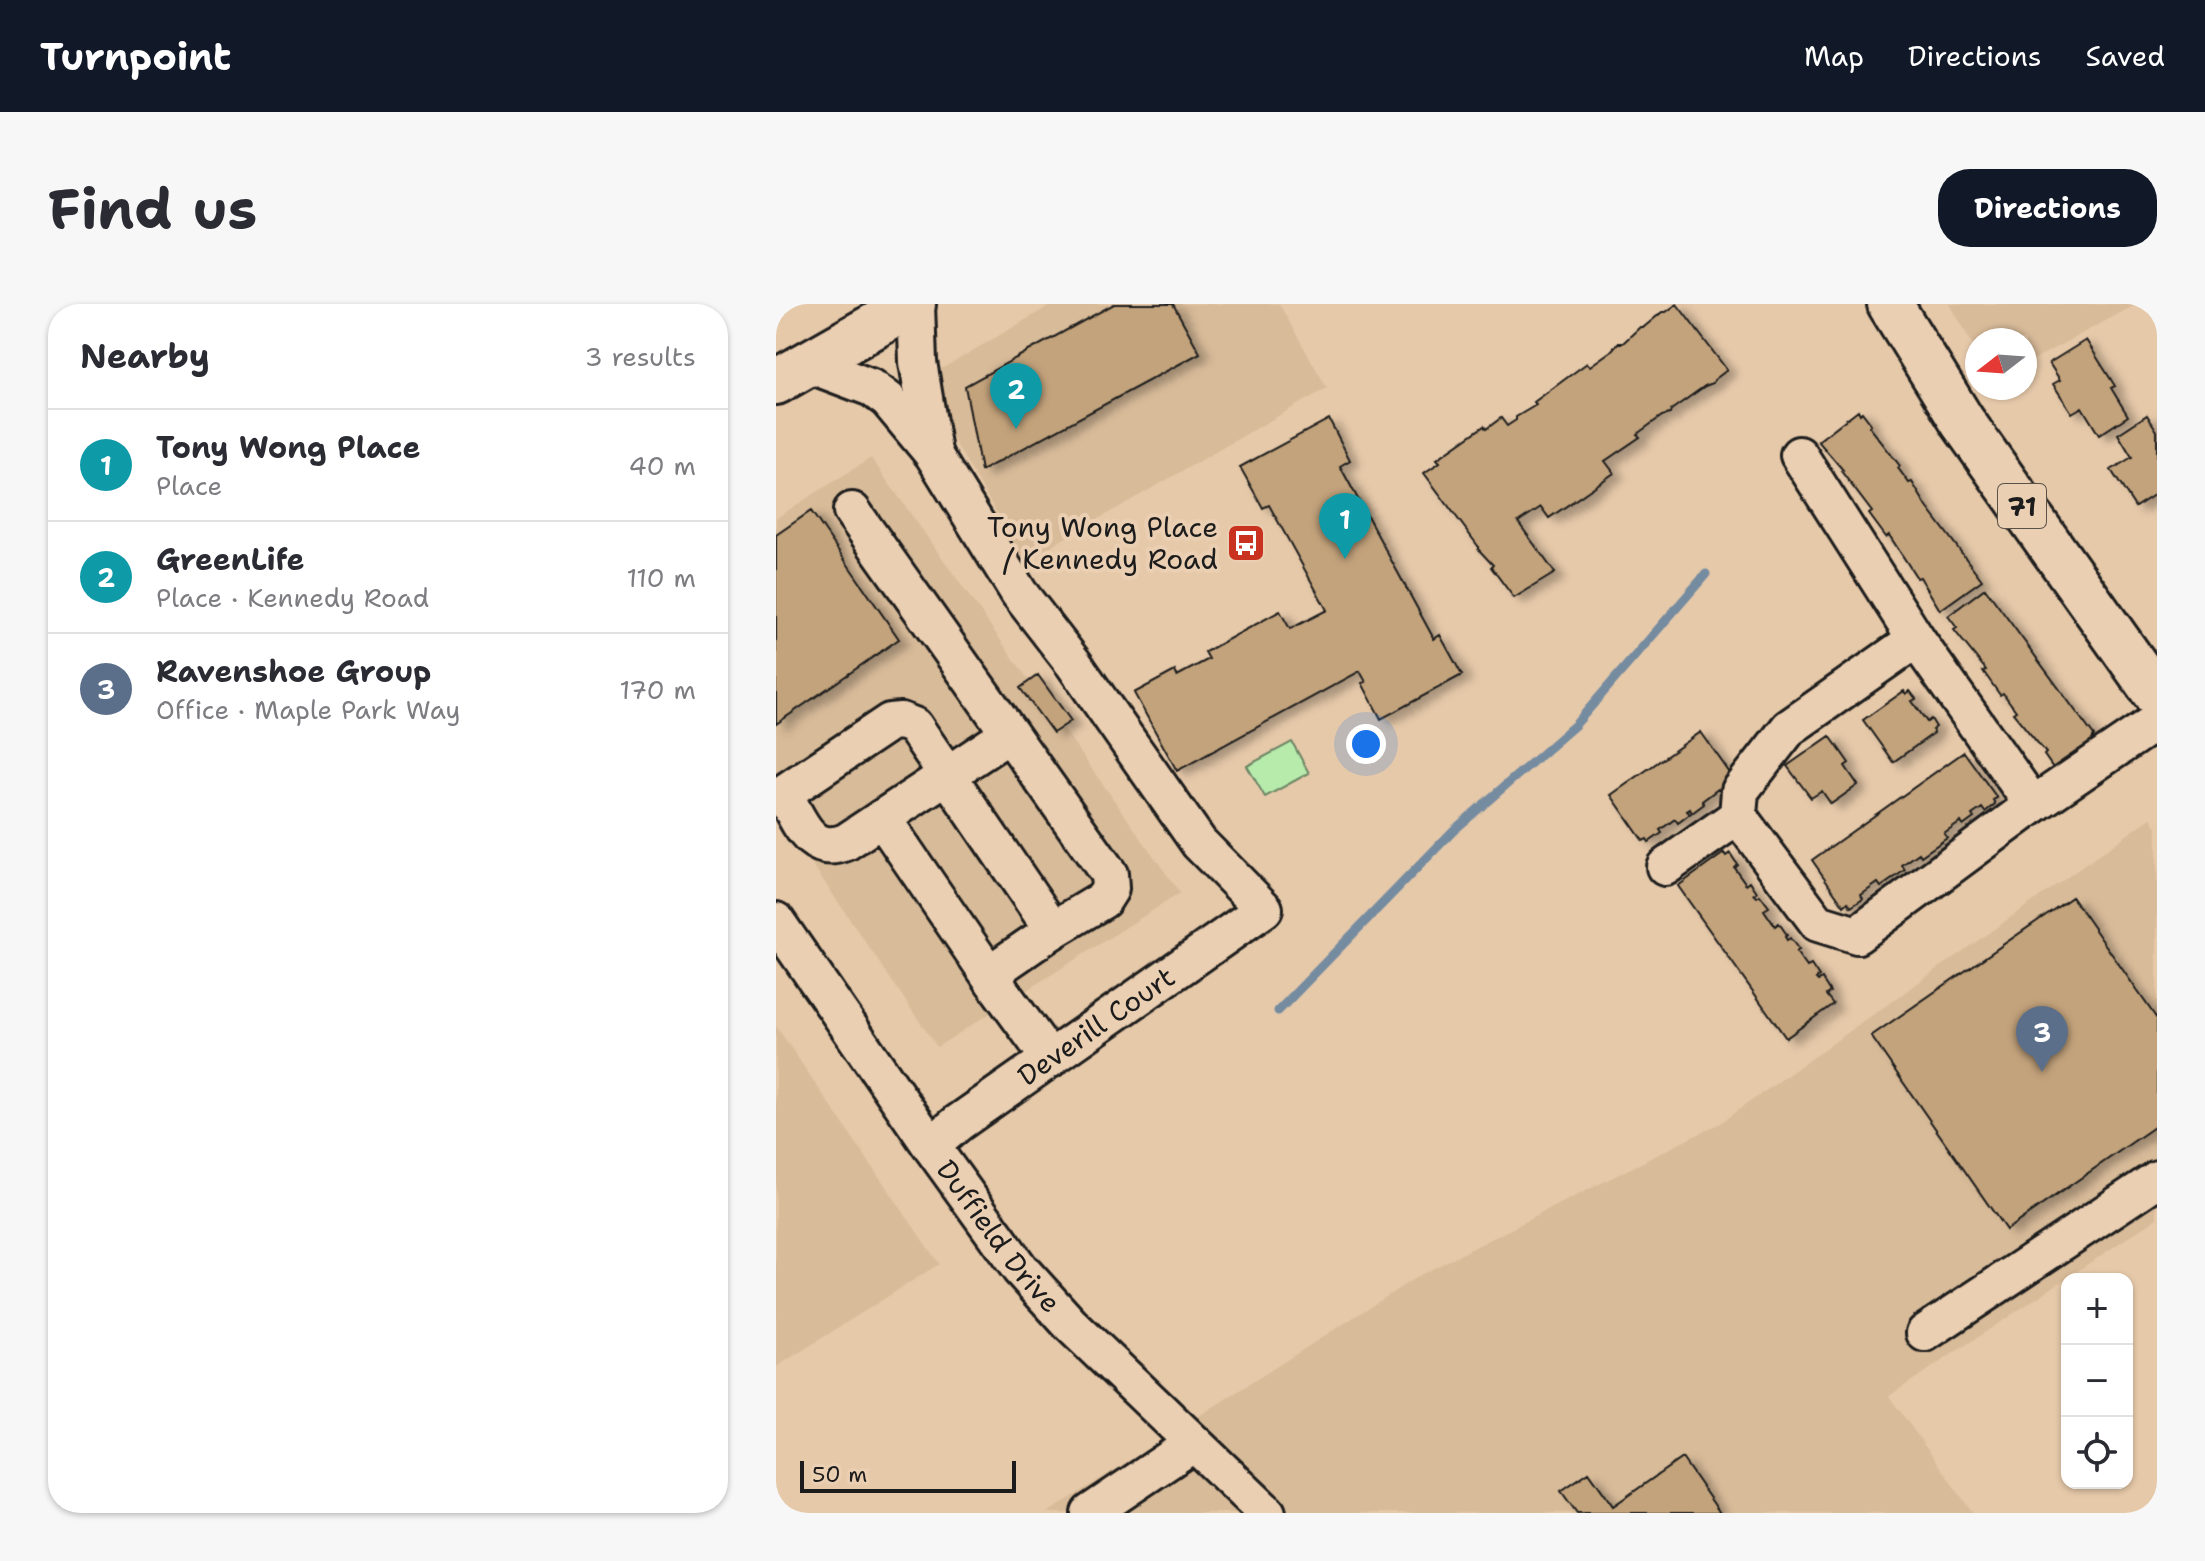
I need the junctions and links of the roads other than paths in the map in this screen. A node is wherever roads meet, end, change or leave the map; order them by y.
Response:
1 (915, 304) edge
2 (1890, 304) edge
3 (792, 373) edge
4 (933, 454) junction
5 (1799, 455) dead end
6 (852, 511) dead end
7 (1916, 639) junction
8 (2157, 696) edge
9 (2157, 721) edge
10 (1009, 734) junction
11 (948, 775) junction
12 (777, 797) edge
13 (2033, 805) junction
14 (1738, 816) junction
15 (882, 818) junction
16 (1665, 867) dead end
17 (776, 921) edge
18 (1053, 930) junction
19 (994, 982) junction
20 (1050, 1059) junction
21 (931, 1146) junction
22 (2157, 1179) edge
23 (1925, 1333) dead end
24 (1194, 1443) junction
25 (1090, 1513) edge
26 (1267, 1513) edge

1 - 3 main road
1 - 4 street
2 - 8 main road, 71
3 - 4 street
4 - 20 street, Deverill Court
5 - 7 street
6 - 10 street
7 - 13 street
7 - 14 street
9 - 13 street
10 - 11 street
10 - 18 street
11 - 12 street
11 - 15 street
11 - 18 street
12 - 15 street
13 - 14 street
14 - 16 street
15 - 19 street
17 - 21 street, Duffield Drive
18 - 19 street
19 - 20 street
20 - 21 street, Deverill Court
21 - 24 street, Duffield Drive
22 - 23 street
24 - 25 street
24 - 26 street, Duffield Drive

